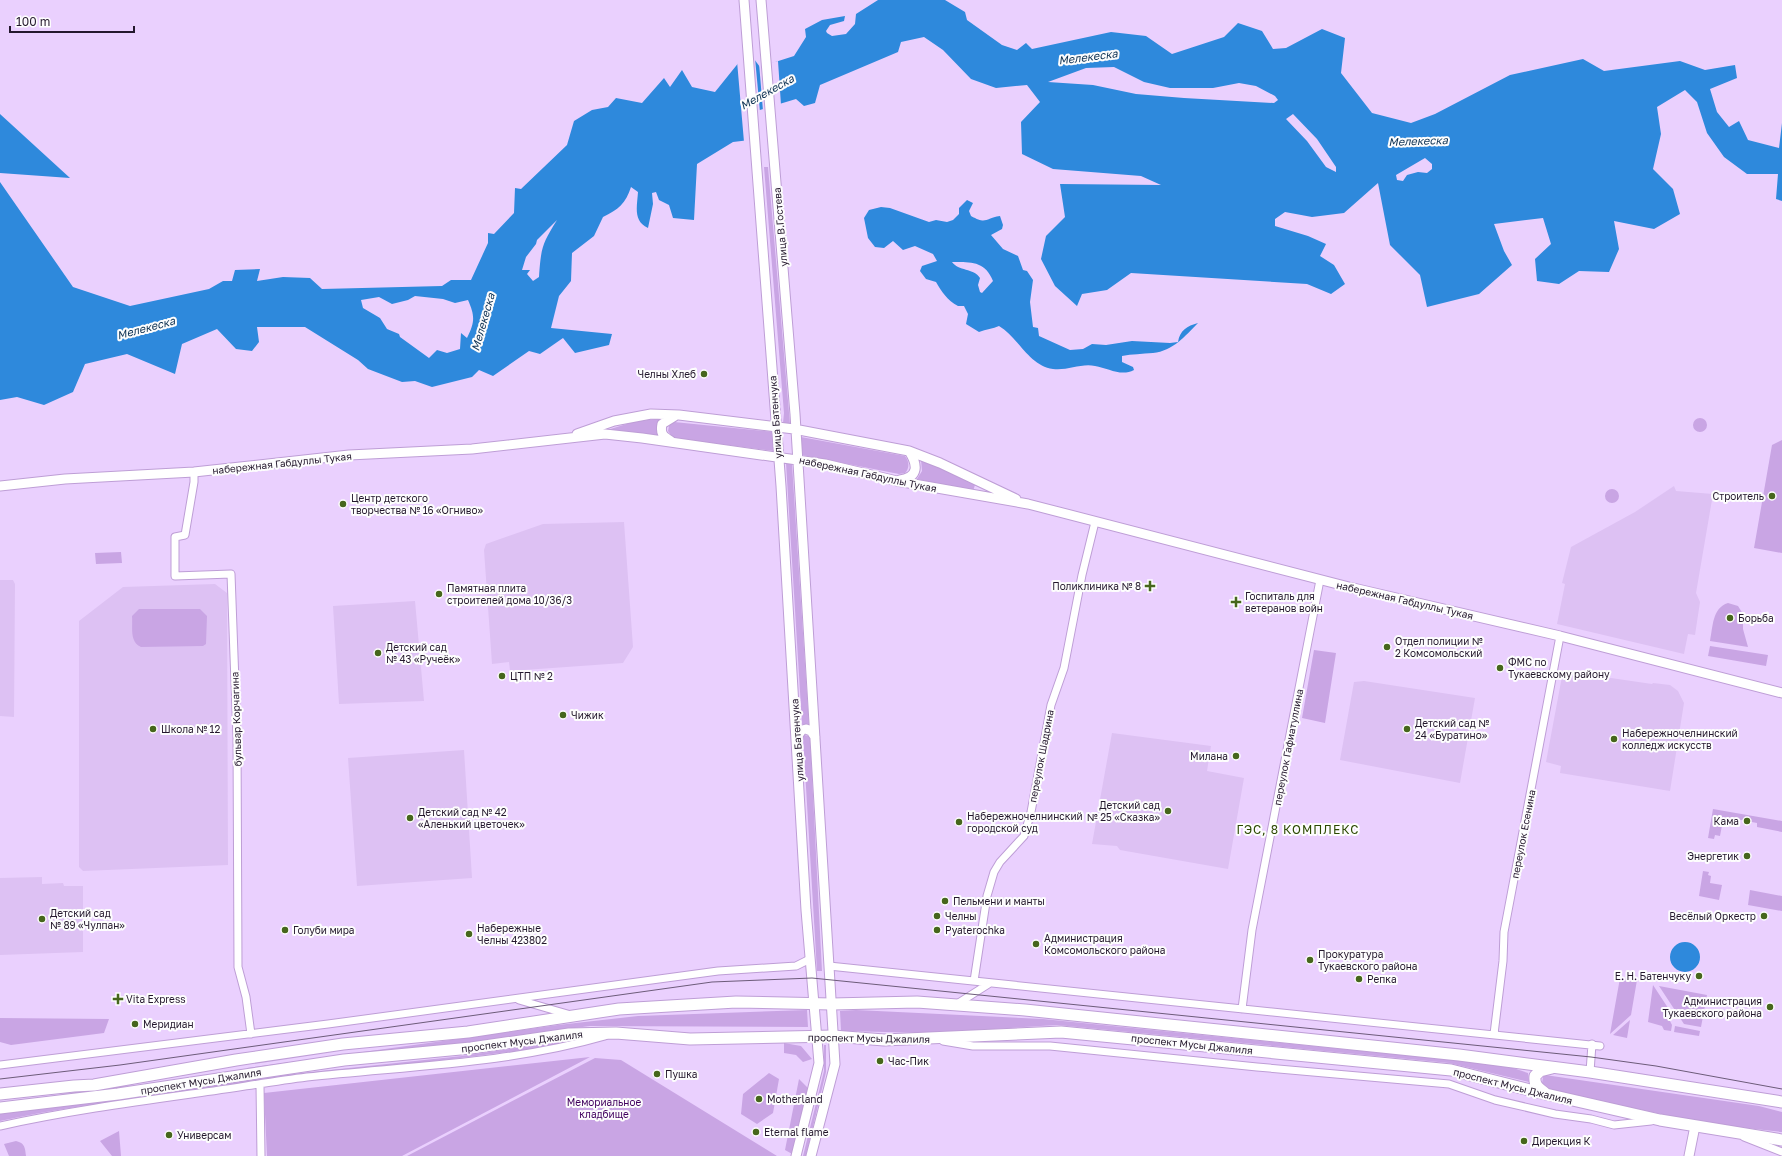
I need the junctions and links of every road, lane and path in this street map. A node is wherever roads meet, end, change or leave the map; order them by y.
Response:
1 (744, 0) edge
2 (761, 0) edge
3 (769, 322) joint
4 (795, 414) joint
5 (679, 415) junction
6 (775, 428) junction
7 (794, 430) junction
8 (564, 438) junction
9 (672, 442) junction
10 (909, 451) junction
11 (778, 456) junction
12 (797, 459) junction
13 (194, 472) junction
14 (897, 481) junction
15 (0, 486) edge
16 (1028, 504) junction
17 (1095, 522) junction
18 (1320, 580) junction
19 (1560, 636) junction
20 (1782, 693) edge
21 (797, 737) junction
22 (815, 737) junction
23 (810, 960) junction
24 (829, 966) junction
25 (974, 981) junction
26 (991, 983) junction
27 (514, 999) junction
28 (814, 1003) junction
29 (832, 1004) junction
30 (956, 1005) junction
31 (1242, 1009) junction
32 (575, 1016) junction
33 (616, 1033) junction
34 (251, 1034) junction
35 (1494, 1034) junction
36 (817, 1036) junction
37 (833, 1036) junction
38 (934, 1039) junction
39 (0, 1065) edge
40 (1555, 1067) junction
41 (1590, 1072) junction
42 (260, 1085) junction
43 (0, 1094) edge
44 (1546, 1094) junction
45 (1782, 1102) edge
46 (0, 1108) edge
47 (1660, 1120) junction
48 (0, 1126) edge
49 (1695, 1126) junction
50 (1735, 1132) junction
51 (1782, 1140) edge
52 (1782, 1152) edge
53 (262, 1156) edge
54 (796, 1156) edge
55 (811, 1156) edge
56 (1689, 1156) edge

1 - 3 main road, улица В.Гостева
2 - 4 main road, улица В.Гостева
3 - 6 main road, улица Батенчука
4 - 7 main road, улица Батенчука
5 - 6 main road, набережная Габдуллы Тукая
5 - 8 main road, набережная Габдуллы Тукая
5 - 9 main road
6 - 7 main road, набережная Габдуллы Тукая
6 - 11 main road, улица Батенчука
7 - 10 main road, набережная Габдуллы Тукая
7 - 12 main road, улица Батенчука
8 - 9 main road, набережная Габдуллы Тукая
8 - 13 main road, набережная Габдуллы Тукая
9 - 11 main road, набережная Габдуллы Тукая
10 - 14 main road
10 - 16 main road, набережная Габдуллы Тукая
11 - 12 main road, набережная Габдуллы Тукая
11 - 21 main road, улица Батенчука
12 - 14 main road, набережная Габдуллы Тукая
12 - 22 main road, улица Батенчука
13 - 15 main road, набережная Габдуллы Тукая
13 - 34 street, бульвар Корчагина
14 - 16 main road, набережная Габдуллы Тукая
16 - 17 main road, набережная Габдуллы Тукая
17 - 18 main road, набережная Габдуллы Тукая
17 - 25 street, переулок Шадрина
18 - 19 main road, набережная Габдуллы Тукая
18 - 31 street, переулок Гафиатуллина
19 - 20 main road, набережная Габдуллы Тукая
19 - 35 street, переулок Есенина
21 - 22 main road
21 - 23 main road, улица Батенчука
22 - 24 main road, улица Батенчука
23 - 27 street
23 - 28 main road, улица Батенчука
24 - 25 street
24 - 29 main road, улица Батенчука
25 - 26 street
26 - 30 street
26 - 31 street
27 - 32 street
27 - 34 street
28 - 29 main road, проспект Мусы Джалиля
28 - 32 main road, проспект Мусы Джалиля
28 - 36 main road, улица Батенчука
29 - 30 main road, проспект Мусы Джалиля
29 - 37 main road, улица Батенчука
30 - 40 main road, проспект Мусы Джалиля
31 - 35 street
32 - 43 main road, проспект Мусы Джалиля
33 - 36 main road, проспект Мусы Джалиля
33 - 42 street
33 - 46 main road, проспект Мусы Джалиля
34 - 39 street
35 - 41 street
36 - 37 main road, проспект Мусы Джалиля
36 - 54 main road, улица Батенчука
37 - 38 main road, проспект Мусы Джалиля
37 - 55 main road, улица Батенчука
38 - 44 main road, проспект Мусы Джалиля
38 - 47 street
40 - 41 main road, проспект Мусы Джалиля
40 - 44 main road
41 - 45 main road, проспект Мусы Джалиля
42 - 48 street
42 - 53 street
44 - 47 main road, проспект Мусы Джалиля
47 - 49 main road, проспект Мусы Джалиля
49 - 50 main road, проспект Мусы Джалиля
49 - 56 main road
50 - 51 main road, проспект Мусы Джалиля
50 - 52 street

